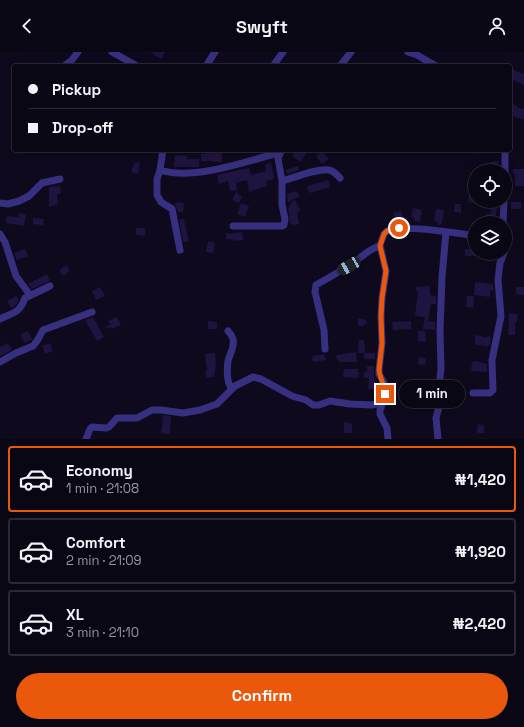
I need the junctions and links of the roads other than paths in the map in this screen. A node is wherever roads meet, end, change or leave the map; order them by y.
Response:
1 (78, 52) edge
2 (112, 52) edge
3 (215, 52) edge
4 (283, 52) edge
5 (351, 52) edge
6 (408, 52) edge
7 (67, 64) edge
8 (133, 64) edge
9 (207, 64) edge
10 (274, 64) edge
11 (342, 64) edge
12 (433, 64) edge
13 (163, 152) edge
14 (277, 152) edge
15 (281, 152) edge
16 (505, 152) edge
17 (505, 164) edge
18 (160, 170) junction
19 (340, 178) dead end
20 (60, 179) dead end
21 (282, 181) junction
22 (0, 203) edge
23 (233, 226) dead end
24 (446, 232) junction
25 (0, 234) edge
26 (468, 235) edge
27 (380, 246) junction
28 (180, 250) dead end
29 (501, 260) edge
30 (50, 286) dead end
31 (30, 295) junction
32 (92, 312) dead end
33 (0, 318) edge
34 (228, 330) dead end
35 (325, 349) dead end
36 (0, 362) edge
37 (232, 389) junction
38 (473, 393) dead end
39 (383, 402) junction
40 (86, 439) edge
41 (388, 439) edge
42 (438, 439) edge

1 - 7 street
2 - 8 street
3 - 9 street
4 - 10 street
5 - 11 street
6 - 12 street
13 - 18 street
14 - 18 street
15 - 21 street
16 - 17 street
18 - 28 street
19 - 21 street
20 - 22 street
21 - 23 street
24 - 26 street
24 - 27 street
24 - 42 street
25 - 31 street
27 - 35 street
27 - 39 street
29 - 38 street
30 - 31 street
31 - 33 street
32 - 36 street
34 - 37 street
37 - 39 street
37 - 40 street
39 - 41 street

